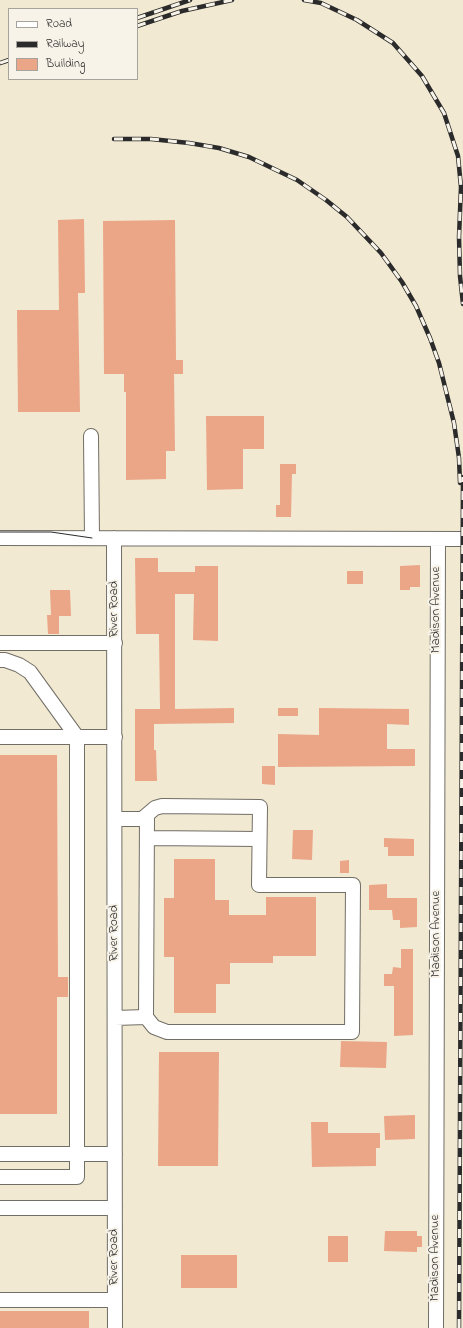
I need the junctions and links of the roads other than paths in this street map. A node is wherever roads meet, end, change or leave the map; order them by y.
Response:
1 (91, 436) dead end
2 (0, 538) edge
3 (92, 538) junction
4 (114, 538) junction
5 (438, 539) junction
6 (463, 539) edge
7 (0, 643) edge
8 (115, 643) junction
9 (0, 660) edge
10 (0, 737) edge
11 (77, 737) junction
12 (115, 737) junction
13 (147, 815) junction
14 (115, 818) junction
15 (147, 838) junction
16 (260, 839) junction
17 (146, 1017) junction
18 (115, 1018) junction
19 (0, 1154) edge
20 (77, 1154) junction
21 (115, 1154) junction
22 (0, 1177) edge
23 (0, 1208) edge
24 (115, 1208) junction
25 (0, 1300) edge
26 (115, 1300) junction
27 (115, 1328) edge
28 (436, 1328) edge

1 - 3 street
2 - 3 street
3 - 4 street
4 - 5 street
4 - 8 street, River Road
5 - 6 street
5 - 28 street, Madison Avenue
7 - 8 street
8 - 12 street, River Road
9 - 11 street
10 - 11 street
11 - 12 street
11 - 20 street
12 - 14 street, River Road
13 - 14 street
13 - 15 street
13 - 16 street
14 - 18 street, River Road
15 - 16 street
15 - 17 street
16 - 17 street
17 - 18 street
18 - 21 street, River Road
19 - 20 street
20 - 21 street
20 - 22 street
21 - 24 street, River Road
23 - 24 street
24 - 26 street, River Road
25 - 26 street
26 - 27 street, River Road

